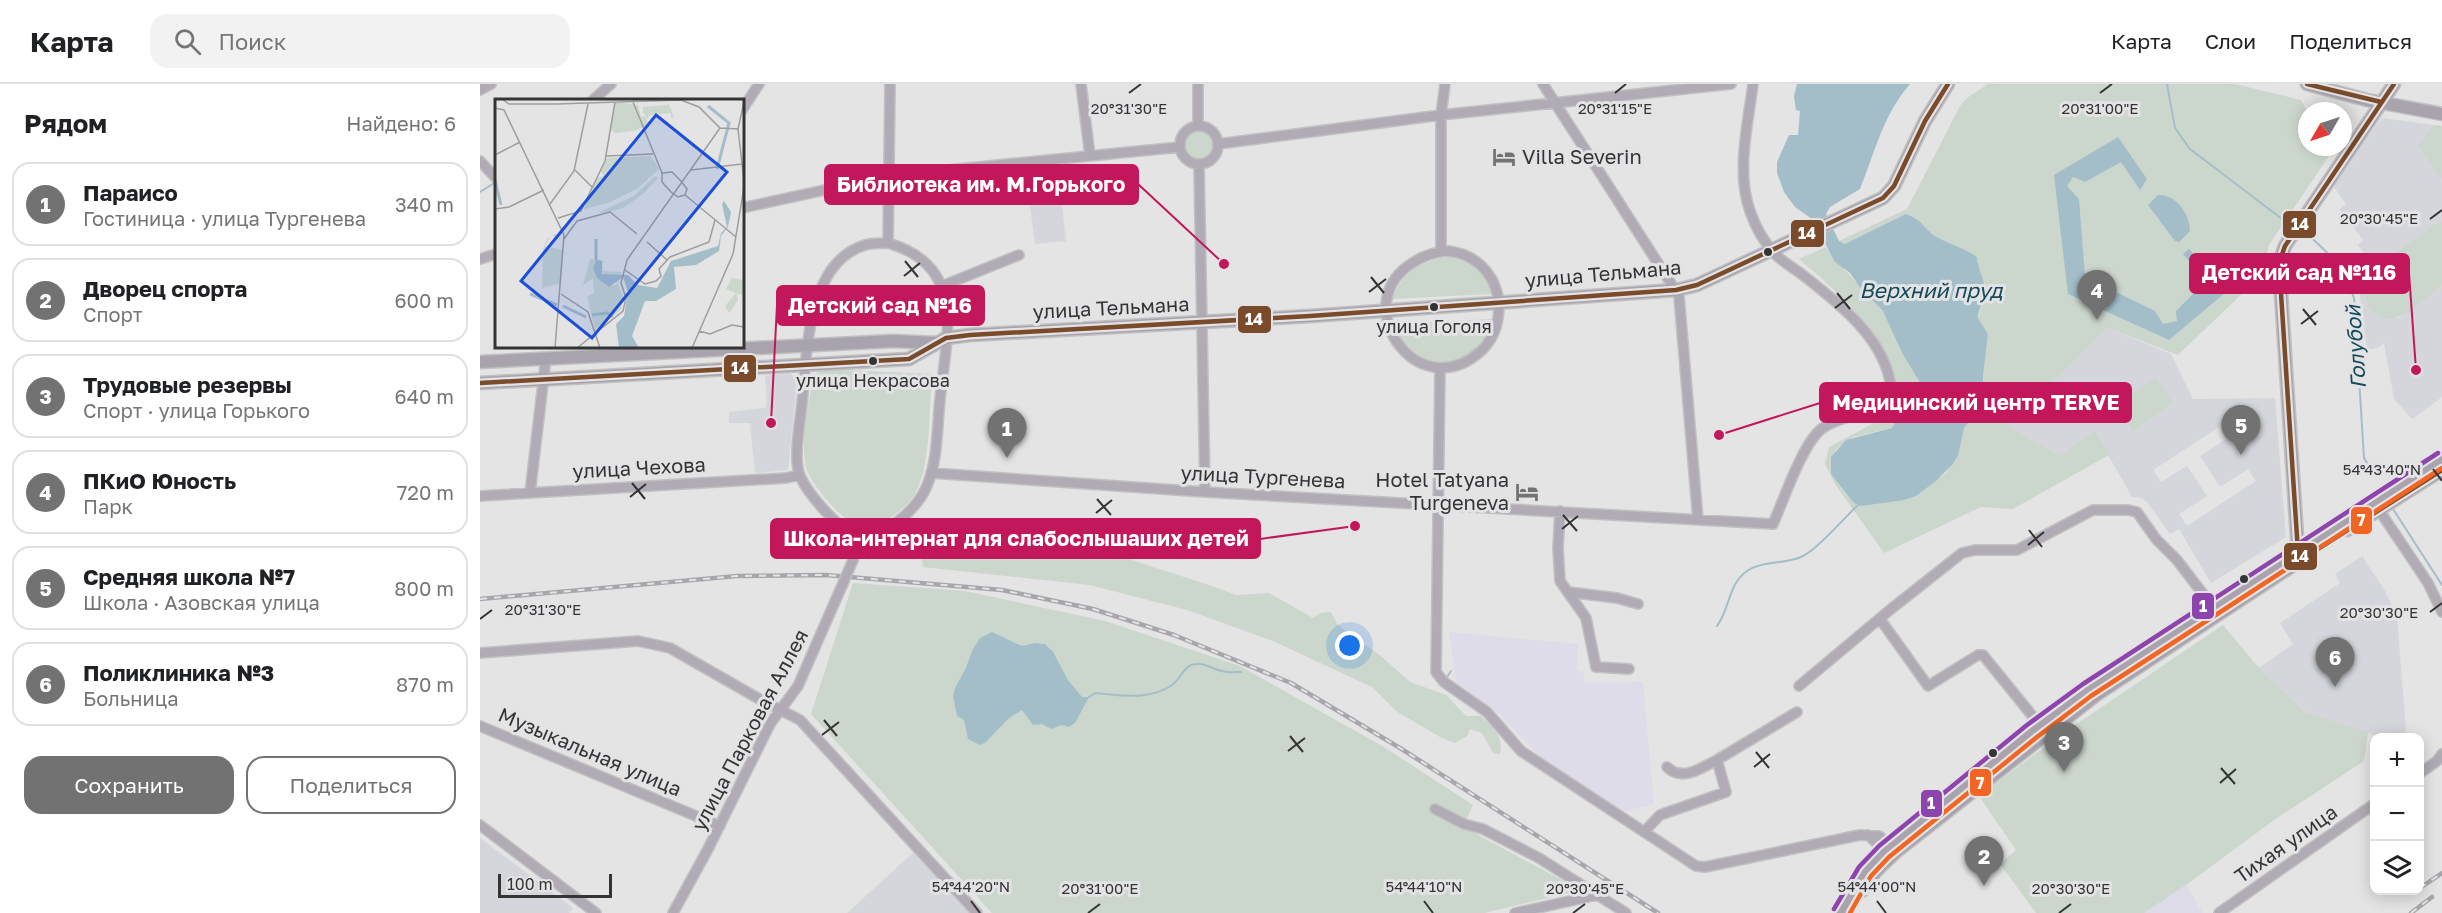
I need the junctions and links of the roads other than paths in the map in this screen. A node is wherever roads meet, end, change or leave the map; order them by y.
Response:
1 (491, 84) edge
2 (610, 84) edge
3 (759, 84) edge
4 (890, 84) edge
5 (1081, 84) edge
6 (1198, 84) edge
7 (1444, 84) edge
8 (1543, 84) edge
9 (1731, 84) edge
10 (1753, 84) edge
11 (1948, 84) edge
12 (2307, 84) edge
13 (2394, 84) edge
14 (480, 90) edge
15 (594, 99) edge
16 (2381, 102) junction
17 (1556, 103) junction
18 (744, 107) edge
19 (2442, 114) edge
20 (1441, 115) junction
21 (1198, 126) junction
22 (1218, 144) junction
23 (1180, 147) junction
24 (1090, 156) junction
25 (480, 161) edge
26 (1199, 164) junction
27 (495, 176) edge
28 (888, 176) junction
29 (744, 208) edge
30 (888, 243) junction
31 (1772, 250) junction
32 (1441, 251) junction
33 (495, 254) edge
34 (1019, 255) dead end
35 (480, 259) edge
36 (942, 286) junction
37 (1676, 290) junction
38 (1498, 302) junction
39 (1386, 311) junction
40 (1201, 322) junction
41 (941, 340) junction
42 (808, 345) junction
43 (744, 347) edge
44 (704, 348) edge
45 (669, 349) edge
46 (546, 358) junction
47 (480, 362) edge
48 (806, 363) junction
49 (1440, 369) junction
50 (543, 380) junction
51 (480, 384) edge
52 (2442, 459) edge
53 (2442, 470) edge
54 (931, 473) junction
55 (799, 475) junction
56 (1205, 492) junction
57 (530, 493) junction
58 (480, 496) edge
59 (1438, 504) junction
60 (2379, 510) junction
61 (1560, 511) junction
62 (1698, 520) junction
63 (860, 536) junction
64 (2300, 555) junction
65 (1568, 592) junction
66 (1638, 604) dead end
67 (2213, 607) junction
68 (2442, 612) edge
69 (1880, 619) junction
70 (480, 653) edge
71 (1629, 669) dead end
72 (1799, 686) dead end
73 (781, 709) junction
74 (1797, 712) dead end
75 (480, 726) edge
76 (2043, 729) junction
77 (2442, 754) edge
78 (1717, 760) junction
79 (1667, 767) dead end
80 (2424, 770) edge
81 (2370, 807) edge
82 (1435, 808) dead end
83 (480, 825) edge
84 (720, 826) junction
85 (1644, 832) junction
86 (1891, 851) junction
87 (1863, 881) junction
88 (1597, 895) junction
89 (596, 913) edge
90 (673, 913) edge
91 (977, 913) edge
92 (1515, 913) edge
93 (1626, 913) edge
94 (1841, 913) edge
95 (1850, 913) edge
96 (2218, 913) edge

1 - 14 street
2 - 15 street
3 - 18 street
4 - 28 street
5 - 24 street
6 - 21 street
7 - 20 street
8 - 17 street
9 - 17 street
10 - 31 street
11 - 31 main road, улица Тельмана
12 - 16 main road
13 - 16 main road
16 - 19 main road
16 - 64 main road
17 - 20 street
17 - 37 street
20 - 22 street
20 - 32 street
21 - 22 street
21 - 23 street
22 - 26 street
23 - 24 street
23 - 26 street
24 - 28 street
25 - 27 street
26 - 40 street
28 - 29 street
28 - 30 street
30 - 36 street
30 - 42 street
31 - 37 main road, улица Тельмана
31 - 62 street, улица Тургенева
32 - 38 street, улица Тельмана
32 - 39 street
33 - 35 street
34 - 36 street
36 - 41 street
37 - 38 main road, улица Тельмана
37 - 62 street
38 - 39 main road, улица Тельмана
38 - 49 street, улица Тельмана
39 - 40 main road, улица Тельмана
39 - 49 street
40 - 41 main road, улица Тельмана
40 - 56 street
41 - 42 main road, улица Тельмана
41 - 48 main road, улица Тельмана
41 - 54 street
42 - 43 main road, улица Тельмана
42 - 48 street
44 - 45 main road, улица Тельмана
45 - 46 main road, улица Тельмана
46 - 47 main road, улица Тельмана
46 - 50 street
48 - 50 main road, улица Тельмана
48 - 55 street
49 - 59 street
50 - 51 main road, улица Тельмана
50 - 57 street
52 - 64 main road
53 - 60 main road
54 - 56 street, улица Тургенева
54 - 63 street
55 - 57 street, улица Чехова
55 - 63 street
56 - 59 street, улица Тургенева
57 - 58 street, улица Чехова
59 - 61 street, улица Тургенева
59 - 85 street
60 - 64 main road
60 - 68 street
61 - 62 street, улица Тургенева
61 - 65 street
63 - 73 street, улица Парковая Аллея, bridge
64 - 67 main road
64 - 76 main road
65 - 66 street
65 - 71 street
67 - 69 street
67 - 76 main road
69 - 72 street
69 - 76 street
70 - 73 street
73 - 84 street, улица Парковая Аллея
73 - 91 street
74 - 78 street
75 - 84 street, Музыкальная улица
76 - 86 main road
77 - 80 street
78 - 79 street
78 - 85 street
81 - 96 street, Тихая улица
82 - 88 street
83 - 89 street
84 - 90 street, улица Парковая Аллея
85 - 86 street
86 - 87 main road
87 - 94 main road
87 - 95 main road
88 - 92 street
88 - 93 street

